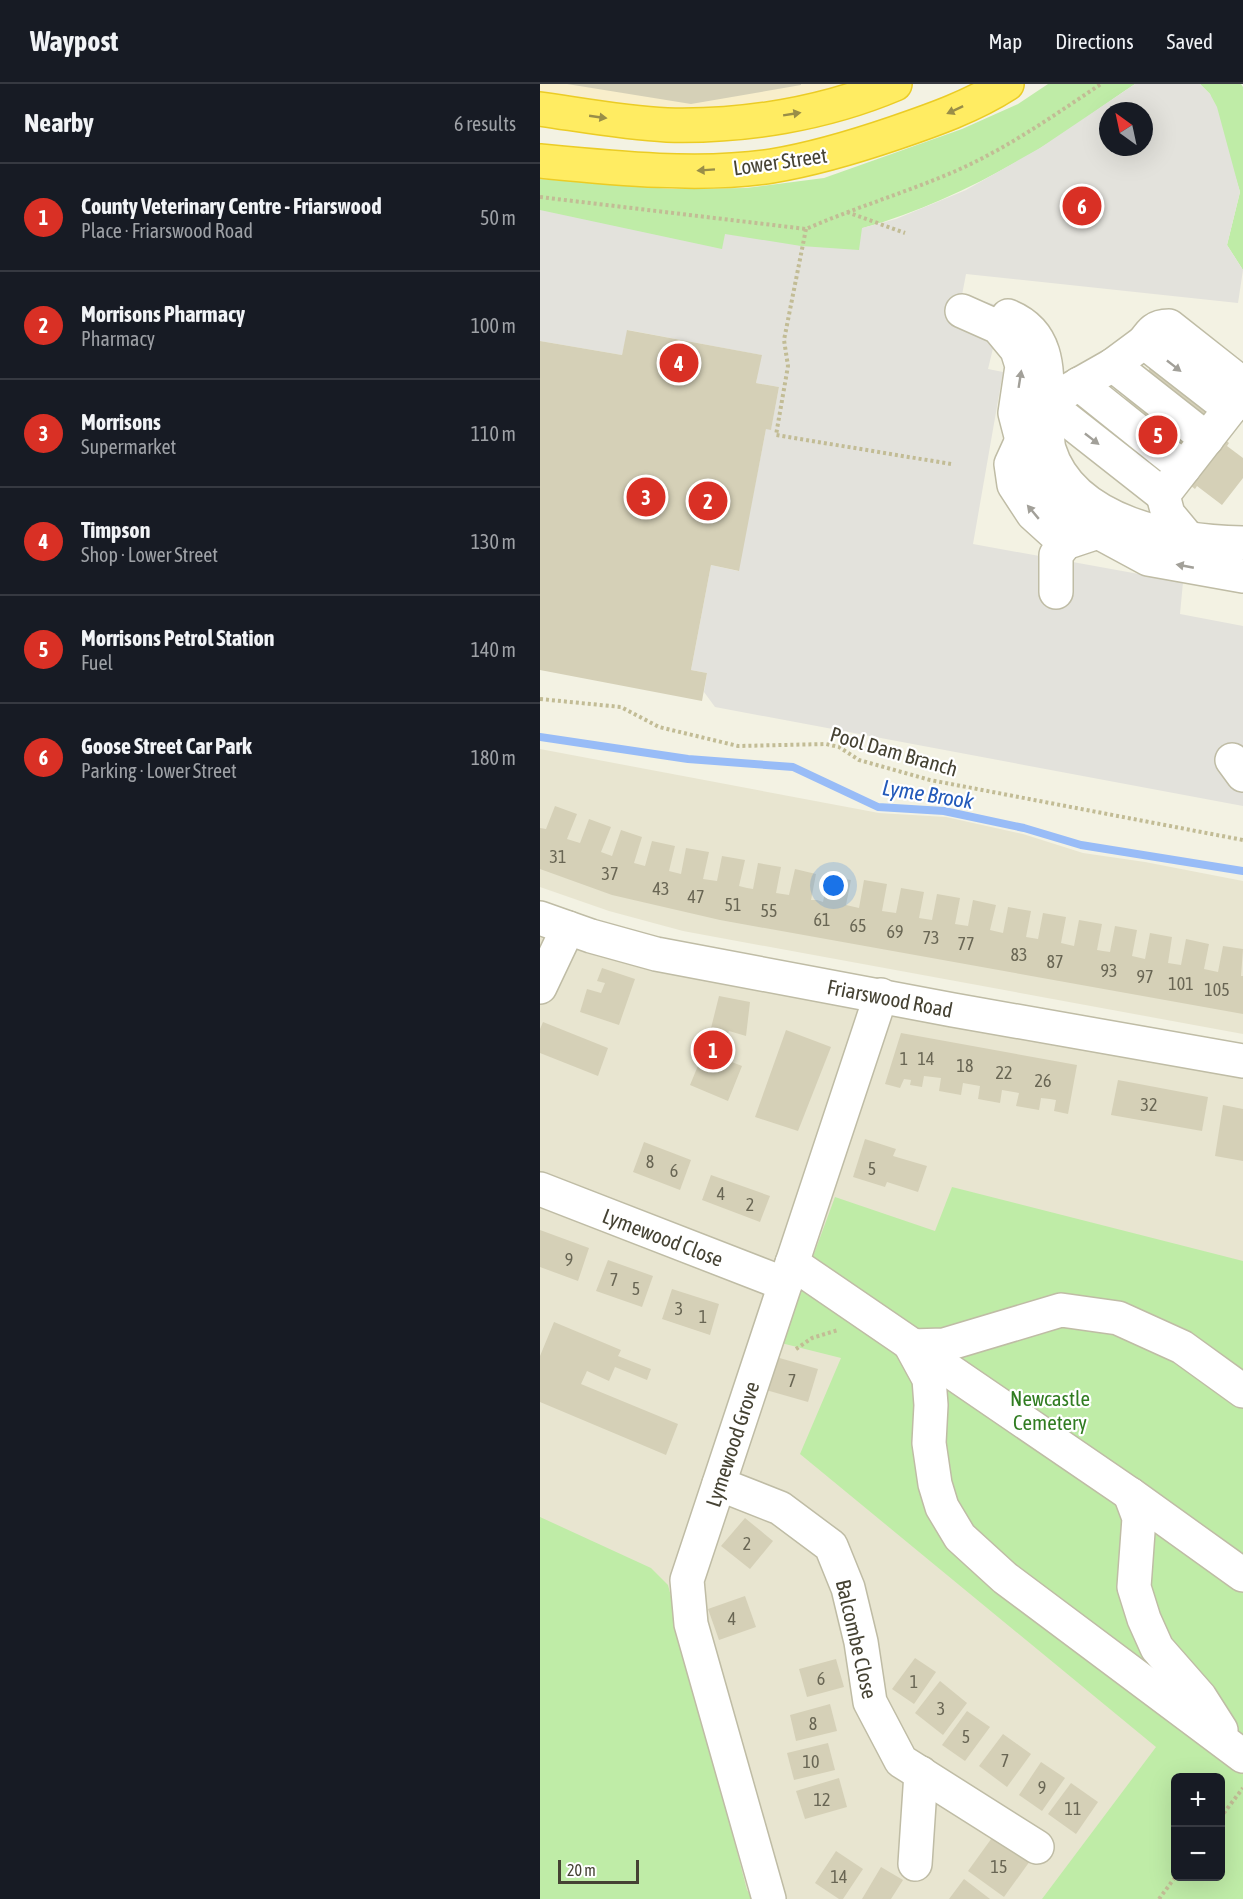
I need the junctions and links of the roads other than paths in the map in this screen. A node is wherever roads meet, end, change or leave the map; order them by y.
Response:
1 (895, 84) edge
2 (1007, 84) edge
3 (540, 110) edge
4 (540, 161) edge
5 (1113, 365) junction
6 (1079, 384) junction
7 (1046, 403) junction
8 (1207, 439) junction
9 (1022, 440) junction
10 (1184, 468) junction
11 (1163, 495) junction
12 (1098, 532) junction
13 (1188, 538) junction
14 (1065, 543) junction
15 (1243, 543) edge
16 (1243, 576) edge
17 (1056, 592) dead end
18 (554, 923) edge
19 (540, 987) edge
20 (881, 995) junction
21 (1243, 1061) edge
22 (540, 1189) edge
23 (789, 1274) junction
24 (911, 1346) junction
25 (1243, 1391) edge
26 (719, 1484) junction
27 (1130, 1494) junction
28 (1243, 1575) edge
29 (1238, 1753) edge
30 (921, 1773) junction
31 (1037, 1847) dead end
32 (915, 1864) dead end
33 (769, 1899) edge

3 -> 1 highway, Lower Street
2 -> 4 highway, Lower Street
5 - 6 street
5 - 8 street
5 -> 8 street
6 - 7 street
6 - 10 street
7 - 9 street
9 -> 7 street
7 -> 11 street
7 - 13 street
8 - 10 street
9 - 12 street
14 -> 9 street
10 - 11 street
11 - 13 street
12 - 14 street
16 -> 12 street
13 - 15 street
14 - 17 street
18 - 19 street
18 - 20 street, Friarswood Road
20 - 21 street, Friarswood Road
20 - 23 street, Lymewood Grove
22 - 23 street, Lymewood Close
23 - 24 street, Lymewood Close
23 - 26 street, Lymewood Grove
24 - 25 street
24 - 27 street, Lymewood Close
24 - 29 street
26 - 30 street, Balcombe Close
26 - 33 street, Lymewood Grove
27 - 28 street, Lymewood Close
27 - 29 street
30 - 31 street, Balcombe Close
30 - 32 street

